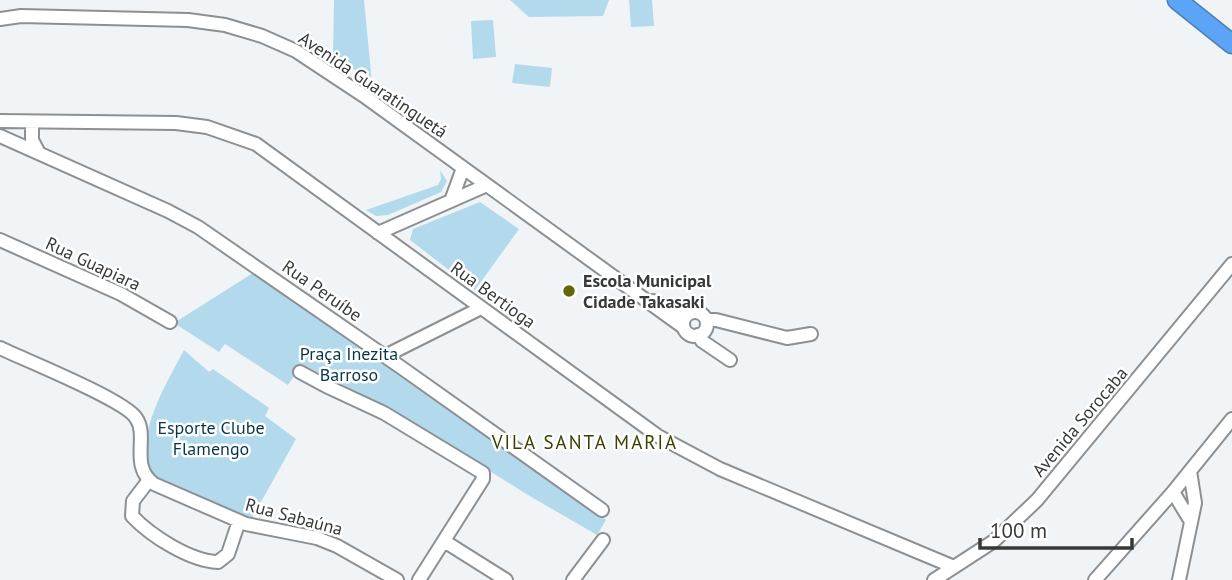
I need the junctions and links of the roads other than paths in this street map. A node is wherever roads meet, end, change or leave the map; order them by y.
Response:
1 (1177, 0) edge
2 (0, 19) edge
3 (1232, 44) edge
4 (0, 121) edge
5 (32, 122) junction
6 (0, 136) edge
7 (39, 153) junction
8 (463, 168) junction
9 (487, 186) junction
10 (451, 201) junction
11 (378, 233) junction
12 (0, 240) edge
13 (1232, 264) edge
14 (481, 308) junction
15 (685, 320) junction
16 (707, 320) junction
17 (170, 322) dead end
18 (811, 334) dead end
19 (698, 335) junction
20 (0, 348) edge
21 (385, 356) junction
22 (730, 360) dead end
23 (300, 372) dead end
24 (1232, 419) edge
25 (1190, 471) junction
26 (149, 480) junction
27 (1173, 492) junction
28 (602, 510) dead end
29 (1190, 520) junction
30 (239, 521) junction
31 (603, 540) dead end
32 (444, 541) junction
33 (954, 567) junction
34 (397, 580) edge
35 (419, 580) edge
36 (506, 580) edge
37 (573, 580) edge
38 (934, 580) edge
39 (1096, 580) edge
40 (1179, 580) edge

1 - 3 highway
2 - 8 street, Avenida Guaratinguetá
4 - 5 street, Rua Bertioga
5 - 7 street
5 - 11 street, Rua Bertioga
6 - 7 street, Rua Peruíbe
7 - 21 street, Rua Peruíbe
8 - 9 street, Avenida Guaratinguetá
8 - 10 street
9 - 10 street
9 - 15 street, Avenida Guaratinguetá
10 - 11 street
11 - 14 street, Rua Bertioga
12 - 17 street, Rua Guapiara
13 - 33 street, Avenida Sorocaba
14 - 21 street
14 - 33 street, Rua Bertioga
15 - 16 street
15 - 19 street
16 - 18 street
16 - 19 street
19 - 22 street
20 - 26 street
21 - 28 street, Rua Peruíbe
23 - 32 street
24 - 25 street
25 - 27 street
25 - 29 street
26 - 30 street, Rua Sabaúna
26 - 30 street
27 - 29 street
27 - 39 street
29 - 40 street
30 - 34 street, Rua Sabaúna
31 - 37 street
32 - 35 street
32 - 36 street
33 - 38 street, Avenida Sorocaba

